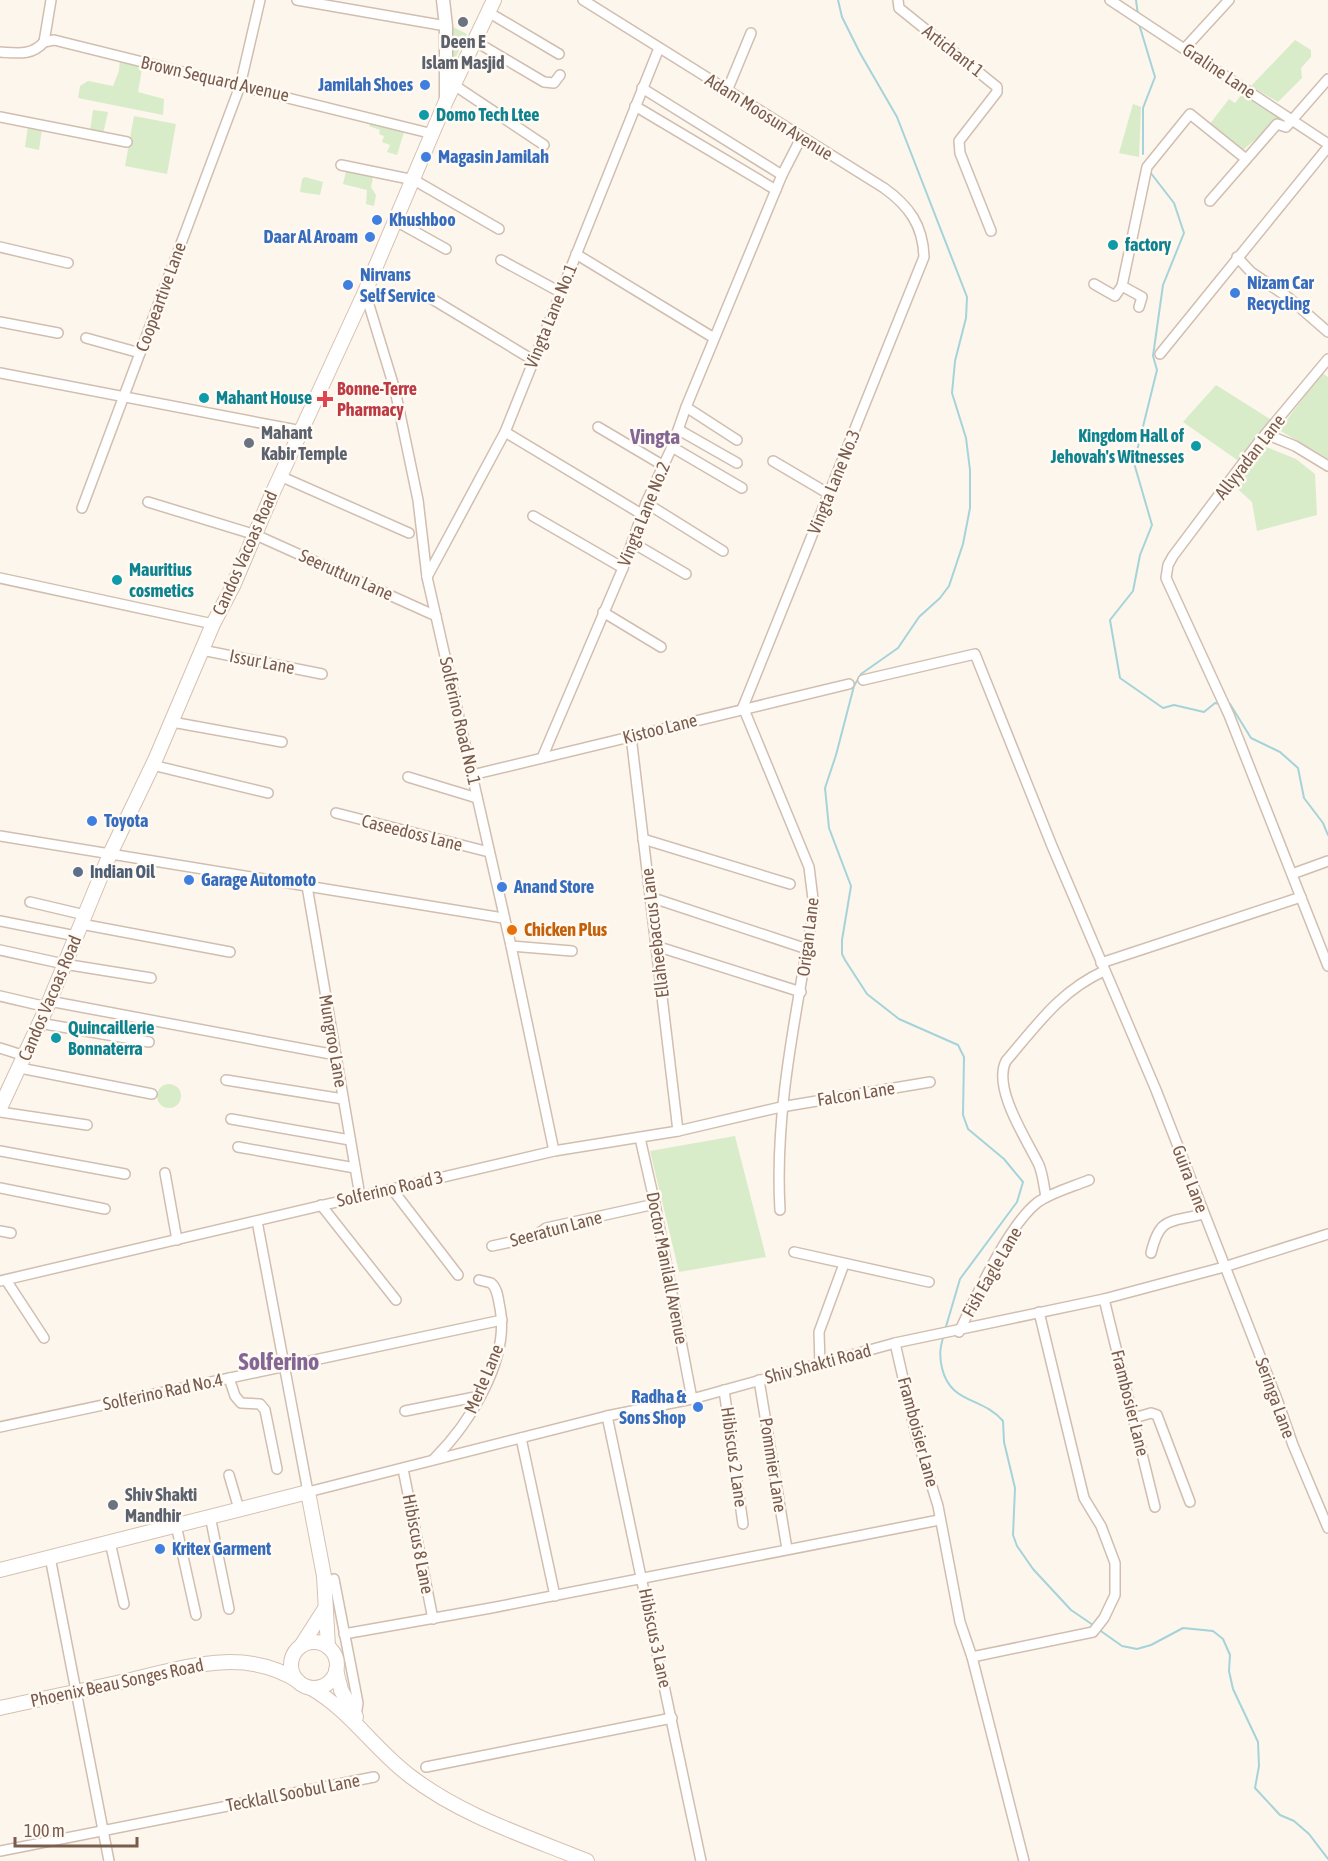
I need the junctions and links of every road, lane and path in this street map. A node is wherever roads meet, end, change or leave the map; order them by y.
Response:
1 (51, 0) edge
2 (260, 0) edge
3 (297, 0) edge
4 (442, 0) edge
5 (583, 0) edge
6 (898, 0) edge
7 (1110, 0) edge
8 (1229, 0) edge
9 (491, 6) edge
10 (446, 26) junction
11 (751, 33) dead end
12 (473, 40) junction
13 (44, 42) junction
14 (659, 48) junction
15 (1185, 48) junction
16 (0, 52) edge
17 (560, 54) dead end
18 (560, 75) dead end
19 (1328, 80) edge
20 (454, 85) junction
21 (240, 86) junction
22 (642, 88) junction
23 (727, 91) junction
24 (446, 101) junction
25 (635, 106) junction
26 (0, 117) edge
27 (1293, 120) junction
28 (433, 134) junction
29 (801, 138) junction
30 (127, 142) dead end
31 (544, 145) dead end
32 (1328, 145) edge
33 (1246, 159) junction
34 (341, 165) dead end
35 (782, 175) junction
36 (414, 180) junction
37 (776, 190) junction
38 (1210, 201) dead end
39 (394, 220) junction
40 (499, 229) dead end
41 (991, 231) dead end
42 (0, 247) edge
43 (446, 249) dead end
44 (576, 254) junction
45 (924, 257) joint
46 (1237, 257) junction
47 (501, 260) dead end
48 (68, 264) dead end
49 (1094, 284) dead end
50 (1122, 286) junction
51 (365, 292) junction
52 (560, 292) junction
53 (427, 296) dead end
54 (1140, 307) dead end
55 (0, 322) edge
56 (1328, 332) edge
57 (58, 333) dead end
58 (86, 338) dead end
59 (714, 338) junction
60 (140, 353) junction
61 (1160, 354) dead end
62 (1328, 359) edge
63 (533, 360) junction
64 (0, 373) edge
65 (125, 396) junction
66 (686, 406) junction
67 (598, 428) dead end
68 (679, 430) junction
69 (302, 431) junction
70 (506, 432) junction
71 (1266, 434) junction
72 (737, 440) dead end
73 (672, 447) junction
74 (773, 461) dead end
75 (737, 463) dead end
76 (663, 466) junction
77 (1328, 466) edge
78 (280, 476) junction
79 (742, 488) dead end
80 (829, 494) junction
81 (148, 502) dead end
82 (646, 503) junction
83 (82, 508) dead end
84 (643, 515) junction
85 (533, 516) dead end
86 (409, 534) dead end
87 (256, 535) junction
88 (633, 543) junction
89 (723, 551) dead end
90 (623, 568) junction
91 (686, 574) dead end
92 (427, 577) junction
93 (0, 578) edge
94 (603, 612) junction
95 (436, 616) junction
96 (213, 624) junction
97 (661, 647) dead end
98 (202, 650) junction
99 (322, 674) dead end
100 (863, 681) dead end
101 (849, 684) dead end
102 (743, 707) junction
103 (172, 722) junction
104 (631, 736) junction
105 (282, 742) dead end
106 (542, 758) junction
107 (152, 765) junction
108 (472, 775) junction
109 (408, 777) dead end
110 (267, 793) dead end
111 (477, 798) junction
112 (336, 813) dead end
113 (0, 836) edge
114 (643, 839) junction
115 (489, 852) junction
116 (110, 854) junction
117 (1328, 861) edge
118 (1292, 874) junction
119 (789, 884) dead end
120 (307, 886) junction
121 (650, 897) junction
122 (1301, 897) junction
123 (30, 902) dead end
124 (503, 918) junction
125 (0, 921) edge
126 (81, 925) junction
127 (511, 946) junction
128 (656, 946) junction
129 (807, 949) junction
130 (0, 950) edge
131 (572, 951) dead end
132 (230, 952) dead end
133 (64, 964) junction
134 (1328, 966) edge
135 (1102, 967) junction
136 (151, 978) dead end
137 (801, 992) junction
138 (0, 996) edge
139 (48, 1004) junction
140 (39, 1023) junction
141 (149, 1042) dead end
142 (0, 1048) edge
143 (336, 1055) junction
144 (23, 1062) junction
145 (226, 1080) dead end
146 (930, 1082) dead end
147 (152, 1094) dead end
148 (344, 1099) junction
149 (1, 1106) edge
150 (781, 1107) junction
151 (231, 1119) dead end
152 (87, 1125) dead end
153 (678, 1131) junction
154 (640, 1138) junction
155 (350, 1140) junction
156 (238, 1147) dead end
157 (0, 1151) edge
158 (554, 1152) junction
159 (355, 1168) junction
160 (165, 1173) dead end
161 (125, 1174) dead end
162 (1089, 1180) dead end
163 (0, 1188) edge
164 (392, 1188) junction
165 (360, 1196) junction
166 (1046, 1197) junction
167 (655, 1204) junction
168 (321, 1205) junction
169 (105, 1209) dead end
170 (780, 1210) dead end
171 (1203, 1214) junction
172 (257, 1221) junction
173 (0, 1232) edge
174 (11, 1233) dead end
175 (1328, 1234) edge
176 (177, 1240) junction
177 (492, 1246) dead end
178 (794, 1252) dead end
179 (1151, 1253) dead end
180 (844, 1264) junction
181 (1224, 1267) junction
182 (458, 1275) dead end
183 (479, 1280) dead end
184 (3, 1281) edge
185 (929, 1282) dead end
186 (1104, 1299) junction
187 (396, 1300) dead end
188 (1038, 1312) junction
189 (502, 1320) junction
190 (954, 1333) junction
191 (44, 1338) dead end
192 (895, 1343) junction
193 (820, 1364) junction
194 (286, 1366) junction
195 (229, 1378) junction
196 (759, 1380) junction
197 (724, 1390) junction
198 (480, 1396) junction
199 (692, 1399) junction
200 (405, 1411) dead end
201 (607, 1416) junction
202 (1134, 1418) junction
203 (0, 1427) edge
204 (521, 1438) junction
205 (432, 1461) junction
206 (278, 1469) dead end
207 (403, 1469) junction
208 (229, 1475) dead end
209 (308, 1492) junction
210 (1190, 1502) dead end
211 (1155, 1507) dead end
212 (238, 1509) junction
213 (210, 1516) junction
214 (939, 1520) junction
215 (743, 1524) dead end
216 (176, 1525) junction
217 (1328, 1528) edge
218 (110, 1542) junction
219 (787, 1549) junction
220 (50, 1557) junction
221 (0, 1570) edge
222 (334, 1579) dead end
223 (642, 1579) junction
224 (555, 1596) junction
225 (124, 1604) dead end
226 (325, 1608) junction
227 (229, 1609) dead end
228 (196, 1615) dead end
229 (433, 1619) junction
230 (344, 1634) junction
231 (301, 1646) junction
232 (328, 1647) junction
233 (972, 1657) junction
234 (336, 1670) junction
235 (298, 1681) junction
236 (311, 1688) junction
237 (78, 1692) junction
238 (0, 1708) edge
239 (672, 1718) junction
240 (358, 1723) junction
241 (426, 1767) dead end
242 (374, 1777) dead end
243 (104, 1831) junction
244 (0, 1851) edge
245 (109, 1861) edge
246 (587, 1861) edge
247 (701, 1861) edge
248 (1024, 1861) edge

1 - 13 street
2 - 21 street, Coopeartive Lane
3 - 10 street
4 - 10 street
5 - 14 street, Adam Moosun Avenue
6 - 41 street, Artichant 1
7 - 15 street, Graline Lane
8 - 15 street
9 - 12 main road, Candos Vacoas Road
9 - 17 street
10 - 24 street
11 - 23 street
12 - 18 street
12 - 20 main road, Candos Vacoas Road
13 - 16 street, Brown Sequard Avenue
13 - 21 street, Brown Sequard Avenue
14 - 22 street, Vingta Lane No.1
14 - 23 street, Adam Moosun Avenue
15 - 27 street, Graline Lane
19 - 27 street
20 - 24 main road, Candos Vacoas Road
20 - 31 street
21 - 28 street, Brown Sequard Avenue
21 - 60 street, Coopeartive Lane
22 - 25 street, Vingta Lane No.1
22 - 35 street
23 - 29 street, Adam Moosun Avenue
24 - 28 main road, Candos Vacoas Road
25 - 37 street
25 - 44 street, Vingta Lane No.1
26 - 30 street
27 - 32 street, Graline Lane
27 - 33 street
28 - 36 main road, Candos Vacoas Road
29 - 35 street, Vingta Lane No.2
29 - 45 street, Adam Moosun Avenue
32 - 46 street
33 - 38 street
33 - 50 street
34 - 36 street
35 - 37 street, Vingta Lane No.2
36 - 39 main road, Candos Vacoas Road
36 - 40 street
37 - 59 street, Vingta Lane No.2
39 - 43 street
39 - 51 main road, Candos Vacoas Road
42 - 48 street
44 - 52 street, Vingta Lane No.1
44 - 59 street
45 - 80 street, Vingta Lane No.3
46 - 56 street
46 - 61 street
47 - 52 street
49 - 50 street
50 - 54 street
51 - 69 main road, Candos Vacoas Road
51 - 92 street, Solferino Road No.1
52 - 63 street, Vingta Lane No.1
53 - 63 street
55 - 57 street
58 - 60 street
59 - 66 street, Vingta Lane No.2
60 - 65 street, Coopeartive Lane
62 - 71 street, Allyyadan Lane
63 - 70 street, Vingta Lane No.1
64 - 65 street
65 - 69 street
65 - 83 street, Coopeartive Lane
66 - 68 street, Vingta Lane No.2
66 - 72 street
67 - 76 street
68 - 73 street, Vingta Lane No.2
68 - 75 street
69 - 78 main road, Candos Vacoas Road
70 - 84 street
70 - 92 street, Vingta Lane No.1
71 - 77 street
71 - 118 street, Allyyadan Lane
73 - 76 street, Vingta Lane No.2
73 - 79 street
74 - 80 street
76 - 82 street, Vingta Lane No.2
78 - 86 street
78 - 87 main road, Candos Vacoas Road
80 - 102 street, Vingta Lane No.3
81 - 87 street, Seeruttun Lane
82 - 84 street, Vingta Lane No.2
82 - 89 street
84 - 88 street, Vingta Lane No.2
85 - 90 street
87 - 95 street, Seeruttun Lane
87 - 96 main road, Candos Vacoas Road
88 - 90 street, Vingta Lane No.2
88 - 91 street
90 - 94 street, Vingta Lane No.2
92 - 95 street, Solferino Road No.1
93 - 96 street
94 - 97 street
94 - 106 street, Vingta Lane No.2
95 - 108 street, Solferino Road No.1
96 - 98 main road, Candos Vacoas Road
98 - 99 street, Issur Lane
98 - 103 main road, Candos Vacoas Road
100 - 135 street, Guira Lane
101 - 102 street, Kistoo Lane
102 - 104 street, Kistoo Lane
102 - 129 street, Origan Lane
103 - 105 street
103 - 107 main road, Candos Vacoas Road
104 - 106 street, Kistoo Lane
104 - 114 street, Ellaheebaccus Lane
106 - 108 street, Kistoo Lane
107 - 110 street
107 - 116 main road, Candos Vacoas Road
108 - 111 street, Solferino Road No.1
109 - 111 street
111 - 115 street, Solferino Road No.1
112 - 115 street, Caseedoss Lane
113 - 116 street
114 - 119 street
114 - 121 street, Ellaheebaccus Lane
115 - 124 street, Solferino Road No.1
116 - 120 street
116 - 126 main road, Candos Vacoas Road
117 - 118 street
118 - 122 street
120 - 124 street
120 - 143 street, Mungroo Lane
121 - 128 street, Ellaheebaccus Lane
121 - 129 street
122 - 134 street
122 - 135 street
123 - 126 street
124 - 127 street, Solferino Road No.1
125 - 126 street
126 - 132 street
126 - 133 main road, Candos Vacoas Road
127 - 131 street
127 - 158 street, Solferino Road No.1
128 - 137 street
128 - 153 street, Ellaheebaccus Lane
129 - 137 street, Origan Lane
130 - 133 street
133 - 136 street
133 - 139 main road, Candos Vacoas Road
135 - 166 street
135 - 171 street, Guira Lane
137 - 150 street, Origan Lane
138 - 139 street
139 - 140 main road, Candos Vacoas Road
139 - 143 street
140 - 141 street
140 - 144 main road, Candos Vacoas Road
142 - 144 street
143 - 148 street, Mungroo Lane
144 - 147 street
144 - 149 main road, Candos Vacoas Road
145 - 148 street
146 - 150 street, Falcon Lane
148 - 155 street, Mungroo Lane
149 - 152 street
150 - 153 street, Solferino Road 3
150 - 170 street, Origan Lane
151 - 155 street
153 - 154 street, Solferino Road 3
154 - 158 street, Solferino Road 3
154 - 167 street, Doctor Manilall Avenue
155 - 159 street, Mungroo Lane
156 - 159 street
157 - 161 street
158 - 164 street, Solferino Road 3
159 - 165 street, Mungroo Lane
160 - 176 street
162 - 166 street, Fish Eagle Lane
163 - 169 street
164 - 165 street, Solferino Road 3
164 - 182 street
165 - 168 street, Solferino Road 3
166 - 190 street, Fish Eagle Lane
167 - 177 street, Seeratun Lane
167 - 199 street, Doctor Manilall Avenue
168 - 172 street, Solferino Road 3
168 - 187 street
171 - 179 street
171 - 181 street, Guira Lane
172 - 176 street, Solferino Road 3
172 - 194 street
173 - 174 street
175 - 181 street, Shiv Shakti Road
176 - 184 street, Solferino Road 3
178 - 180 street
180 - 185 street
180 - 193 street
181 - 186 street, Shiv Shakti Road
181 - 217 street, Seringa Lane
183 - 189 street
184 - 191 street
186 - 188 street, Shiv Shakti Road
186 - 202 street, Frambosier Lane
188 - 190 street, Shiv Shakti Road
188 - 233 street
189 - 194 street, Solferino Rad No.4
189 - 198 street, Merle Lane
190 - 192 street, Shiv Shakti Road
192 - 193 street, Shiv Shakti Road
192 - 214 street, Framboisier Lane
193 - 196 street, Shiv Shakti Road
194 - 195 street, Solferino Rad No.4
194 - 209 street
195 - 203 street, Solferino Rad No.4
195 - 206 street
196 - 197 street, Shiv Shakti Road
196 - 219 street, Pommier Lane
197 - 199 street, Shiv Shakti Road
197 - 215 street, Hibiscus 2 Lane
198 - 200 street
198 - 205 street, Merle Lane
199 - 201 street, Shiv Shakti Road
201 - 204 street, Shiv Shakti Road
201 - 223 street, Hibiscus 3 Lane
202 - 210 street
202 - 211 street, Frambosier Lane
204 - 205 street, Shiv Shakti Road
204 - 224 street
205 - 207 street, Shiv Shakti Road
207 - 209 street, Shiv Shakti Road
207 - 229 street, Hibiscus 8 Lane
208 - 212 street
209 - 212 main road
209 - 226 main road
212 - 213 main road
213 - 216 main road
213 - 227 street
214 - 219 street
214 - 233 street, Framboisier Lane
216 - 218 main road
216 - 228 street
218 - 220 main road
218 - 225 street
219 - 223 street
220 - 221 main road
220 - 237 street
222 - 230 street
223 - 224 street
223 - 239 street, Hibiscus 3 Lane
224 - 229 street
226 - 231 main road
226 - 232 main road
229 - 230 street
230 - 240 street
231 - 232 main road
231 - 235 main road
232 - 234 main road
233 - 248 street, Framboisier Lane
234 - 236 main road
234 - 240 main road
235 - 236 main road
235 - 237 main road, Phoenix Beau Songes Road
236 - 240 main road
237 - 238 main road, Phoenix Beau Songes Road
237 - 243 street
239 - 241 street
239 - 247 street, Hibiscus 3 Lane
240 - 246 main road
242 - 243 street, Tecklall Soobul Lane
243 - 244 street, Tecklall Soobul Lane
243 - 245 street

